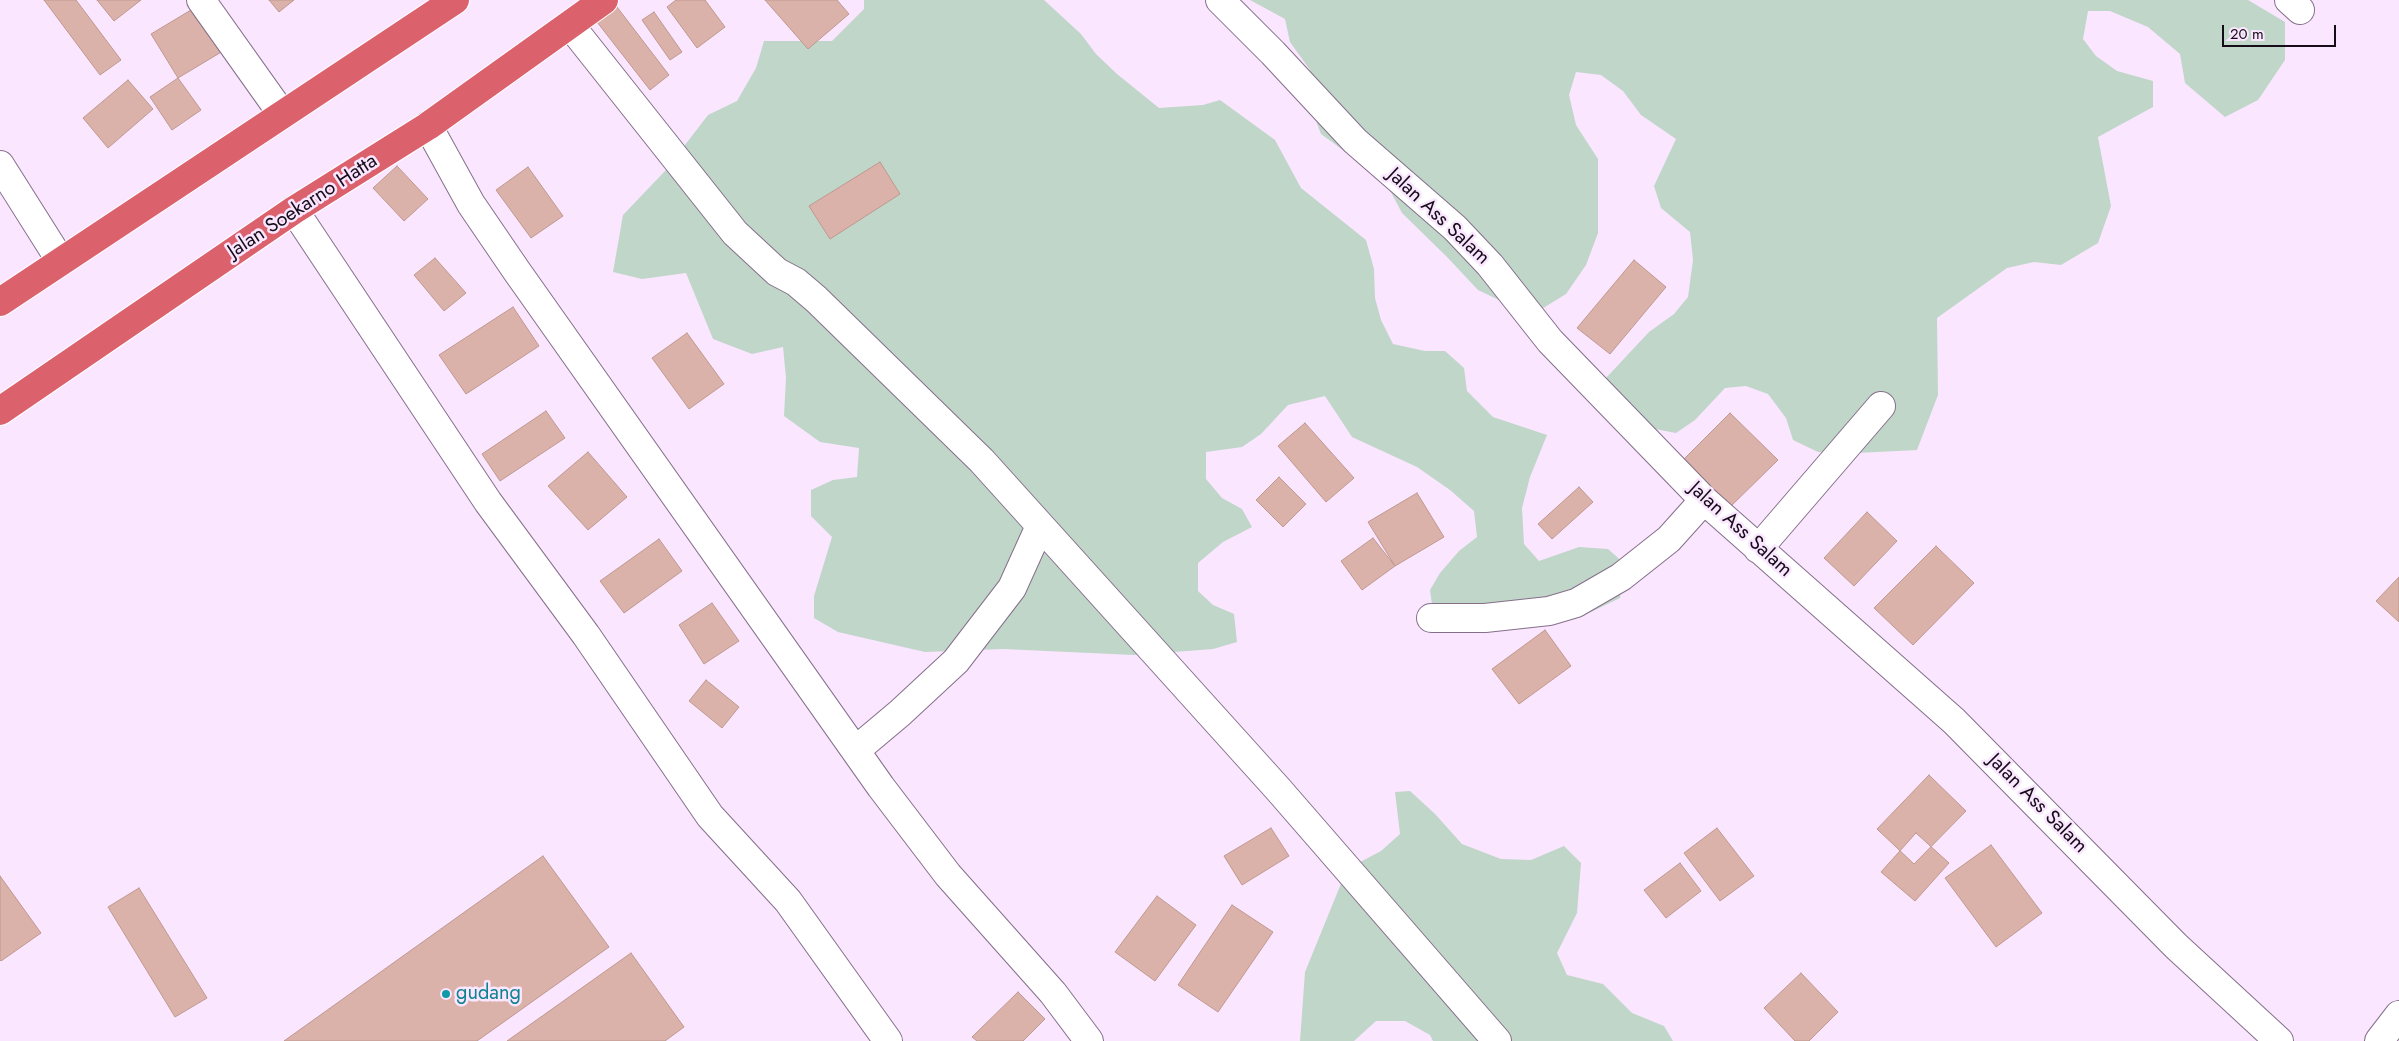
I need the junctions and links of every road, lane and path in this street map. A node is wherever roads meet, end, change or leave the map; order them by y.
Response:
1 (201, 0) edge
2 (604, 0) edge
3 (1220, 0) edge
4 (447, 2) edge
5 (570, 25) junction
6 (282, 114) junction
7 (428, 126) junction
8 (0, 165) edge
9 (294, 210) junction
10 (60, 260) junction
11 (0, 302) edge
12 (1881, 406) dead end
13 (0, 411) edge
14 (1704, 500) junction
15 (1040, 526) junction
16 (1758, 549) junction
17 (1431, 618) dead end
18 (856, 750) junction
19 (2399, 1015) edge
20 (888, 1041) edge
21 (1090, 1041) edge
22 (1497, 1041) edge
23 (2279, 1041) edge
24 (2378, 1041) edge

1 - 6 street
2 - 5 highway, Jalan Soekarno Hatta
3 - 14 street, Jalan Ass Salam
4 - 6 highway
5 - 7 highway, Jalan Soekarno Hatta
5 - 15 street
6 - 10 highway
7 - 9 highway, Jalan Soekarno Hatta
7 - 18 street
8 - 10 street
9 - 13 highway, Jalan Soekarno Hatta
9 - 20 street
10 - 11 highway
12 - 16 street
14 - 16 street, Jalan Ass Salam
14 - 17 street
15 - 18 street
15 - 22 street
16 - 23 street, Jalan Ass Salam
18 - 21 street
19 - 24 street

